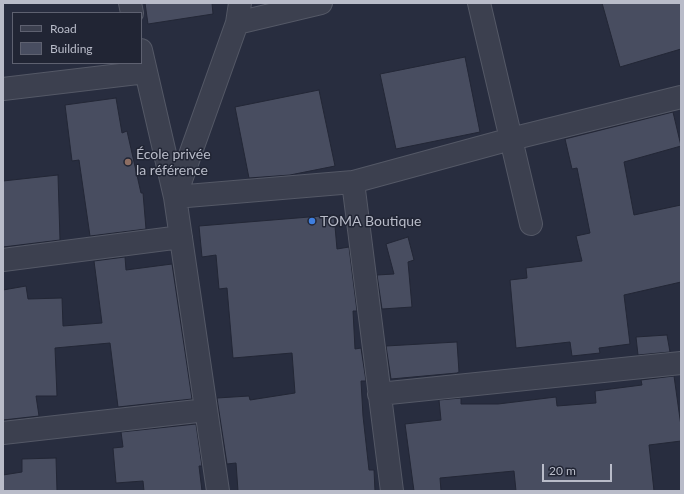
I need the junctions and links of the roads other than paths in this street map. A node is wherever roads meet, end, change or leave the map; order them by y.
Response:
1 (321, 3) edge
2 (479, 3) edge
3 (238, 13) edge
4 (142, 54) edge
5 (146, 72) junction
6 (3, 88) edge
7 (681, 97) edge
8 (511, 139) junction
9 (353, 182) junction
10 (175, 197) junction
11 (531, 224) dead end
12 (181, 238) junction
13 (3, 260) edge
14 (681, 363) edge
15 (379, 394) junction
16 (206, 410) junction
17 (3, 433) edge
18 (218, 491) edge
19 (392, 491) edge

1 - 3 street
2 - 8 street
3 - 10 street
4 - 5 street
5 - 6 street
5 - 10 street
7 - 8 street
8 - 9 street
8 - 11 street
9 - 10 street
9 - 15 street
10 - 12 street
12 - 13 street
12 - 16 street
14 - 15 street
15 - 19 street
16 - 17 street
16 - 18 street

